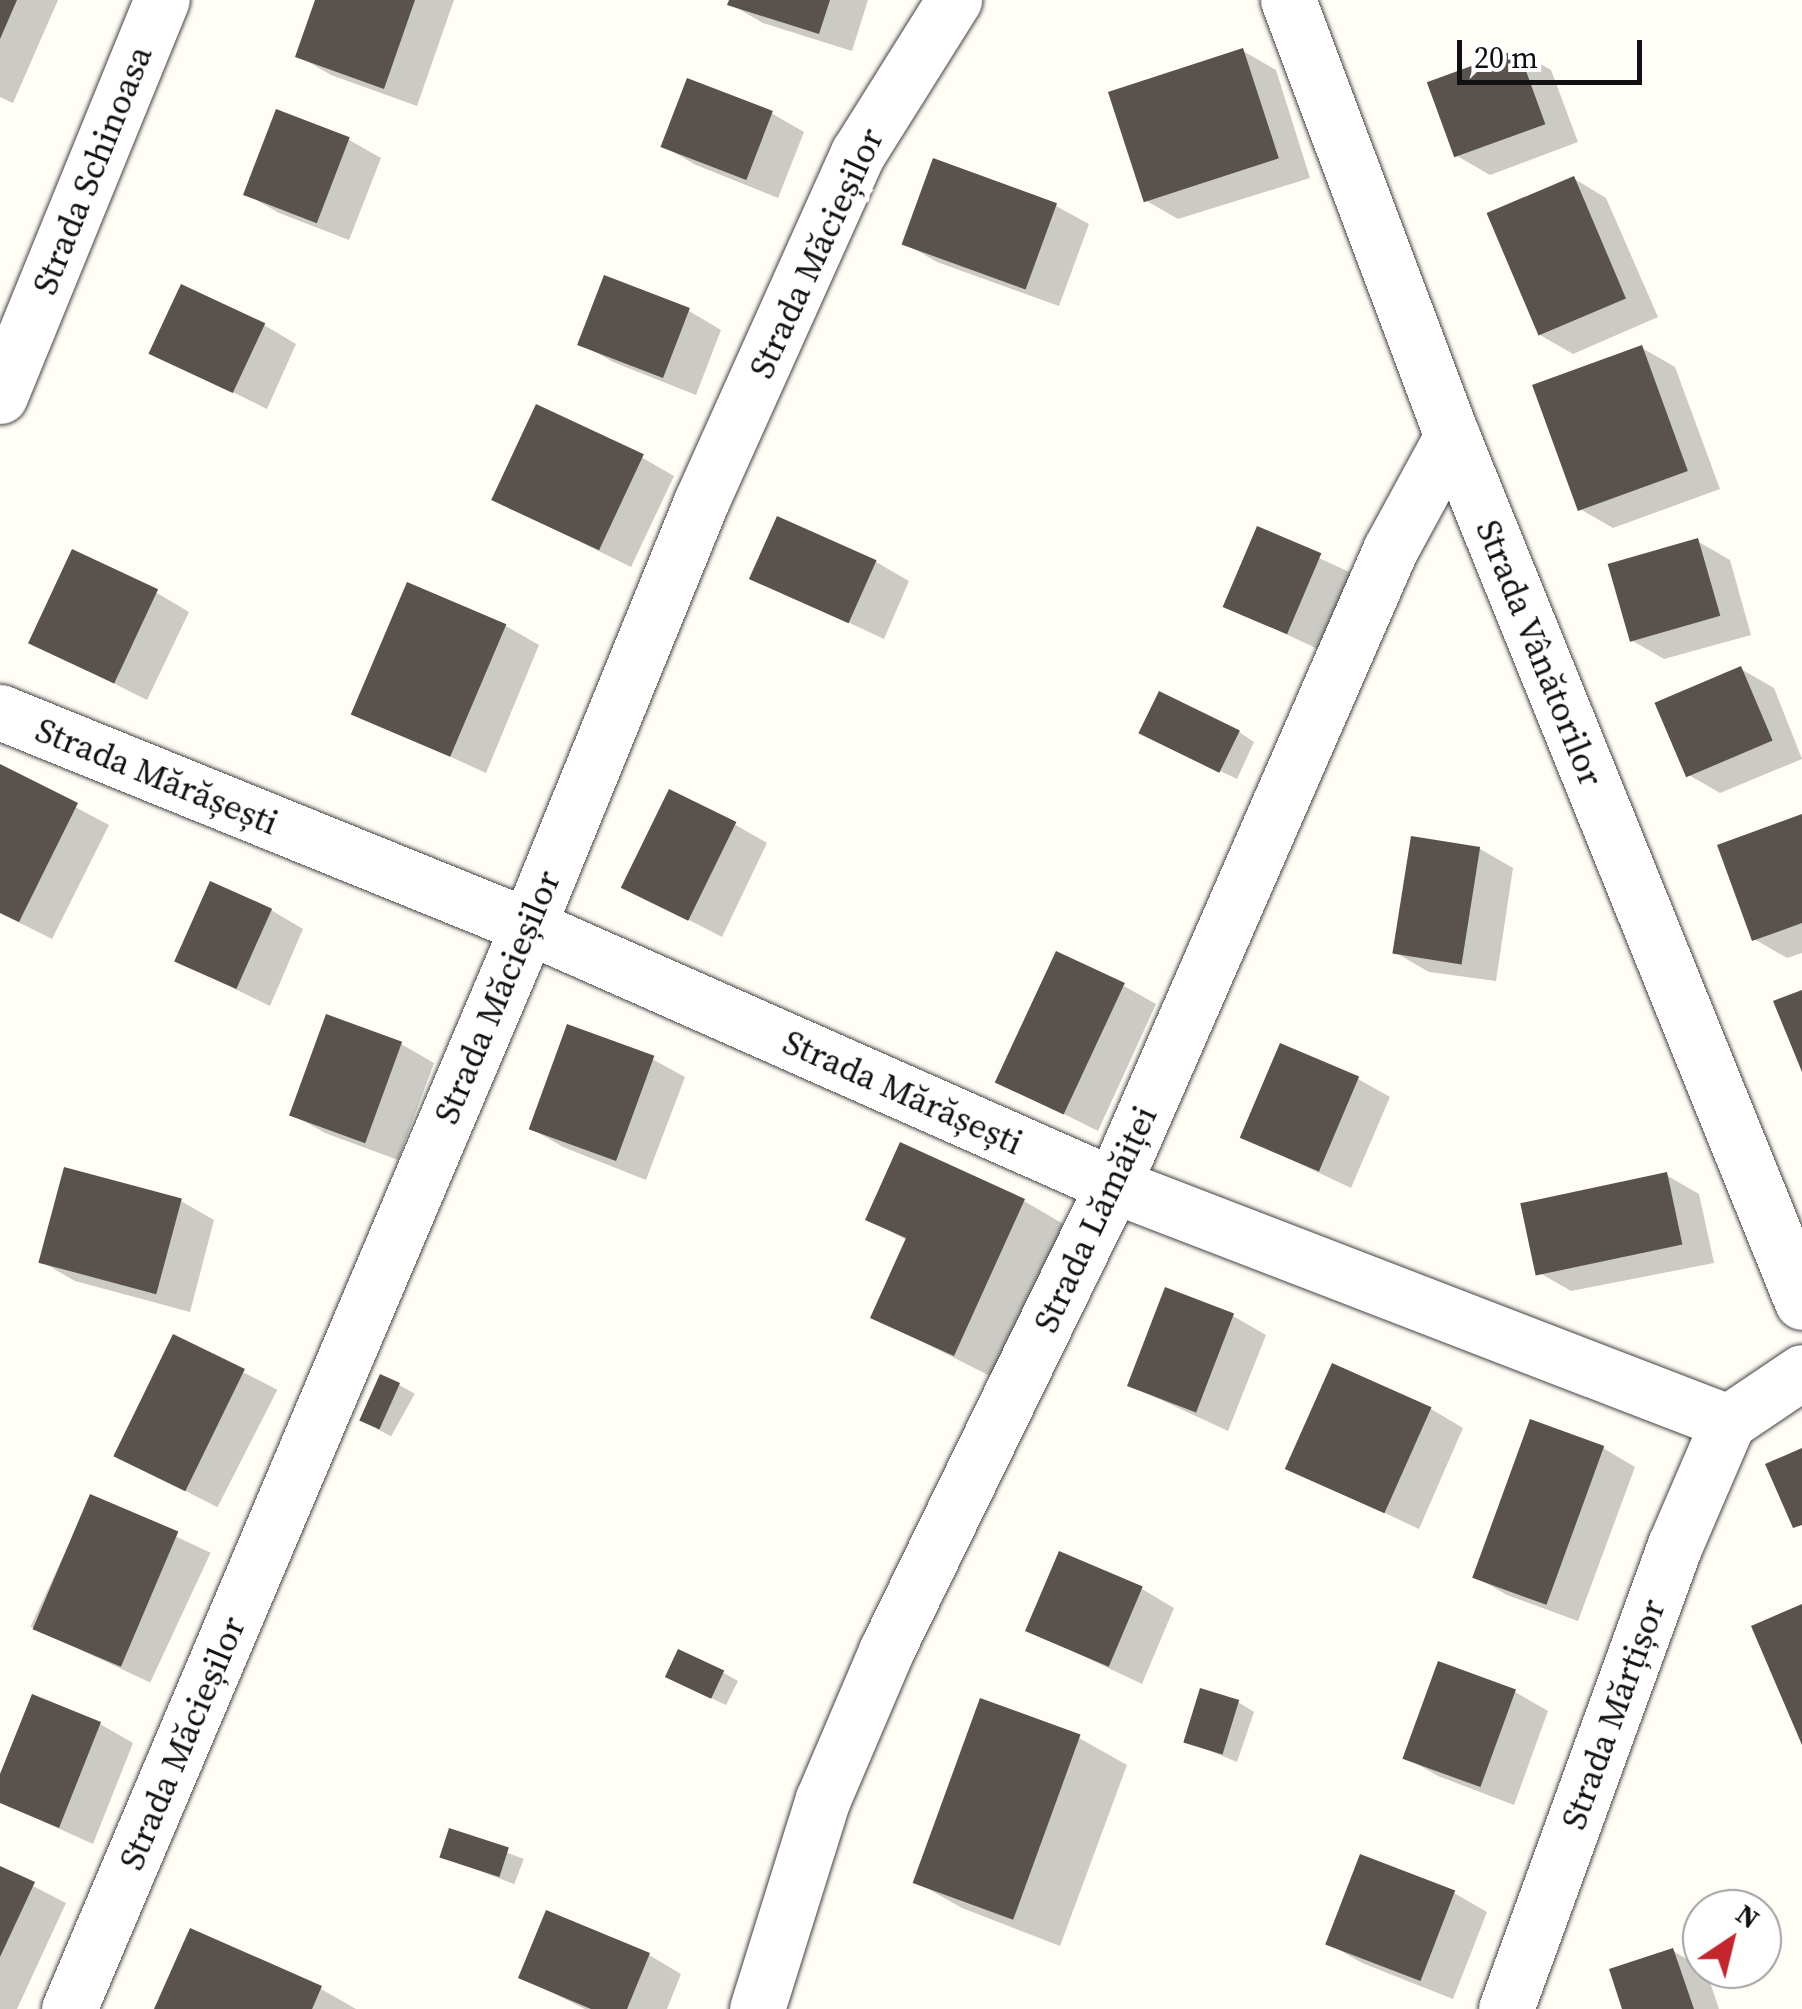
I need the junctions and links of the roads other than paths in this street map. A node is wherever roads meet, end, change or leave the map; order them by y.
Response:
1 (162, 0) edge
2 (954, 0) edge
3 (1288, 0) edge
4 (0, 396) edge
5 (1452, 436) junction
6 (0, 712) edge
7 (528, 926) junction
8 (1113, 1185) junction
9 (1802, 1302) edge
10 (1802, 1372) edge
11 (1728, 1422) junction
12 (69, 2009) edge
13 (758, 2009) edge
14 (1506, 2009) edge

1 - 4 street, Strada Schinoasa
2 - 7 street, Strada Măcieșilor
3 - 5 street, Strada Vânătorilor
5 - 8 street, Strada Lămăiței
5 - 9 street, Strada Vânătorilor
6 - 7 street, Strada Mărășești
7 - 8 street, Strada Mărășești
7 - 12 street, Strada Măcieșilor
8 - 11 street, Strada Mărășești
8 - 13 street, Strada Lămăiței
10 - 11 street
11 - 14 street, Strada Mărțișor

